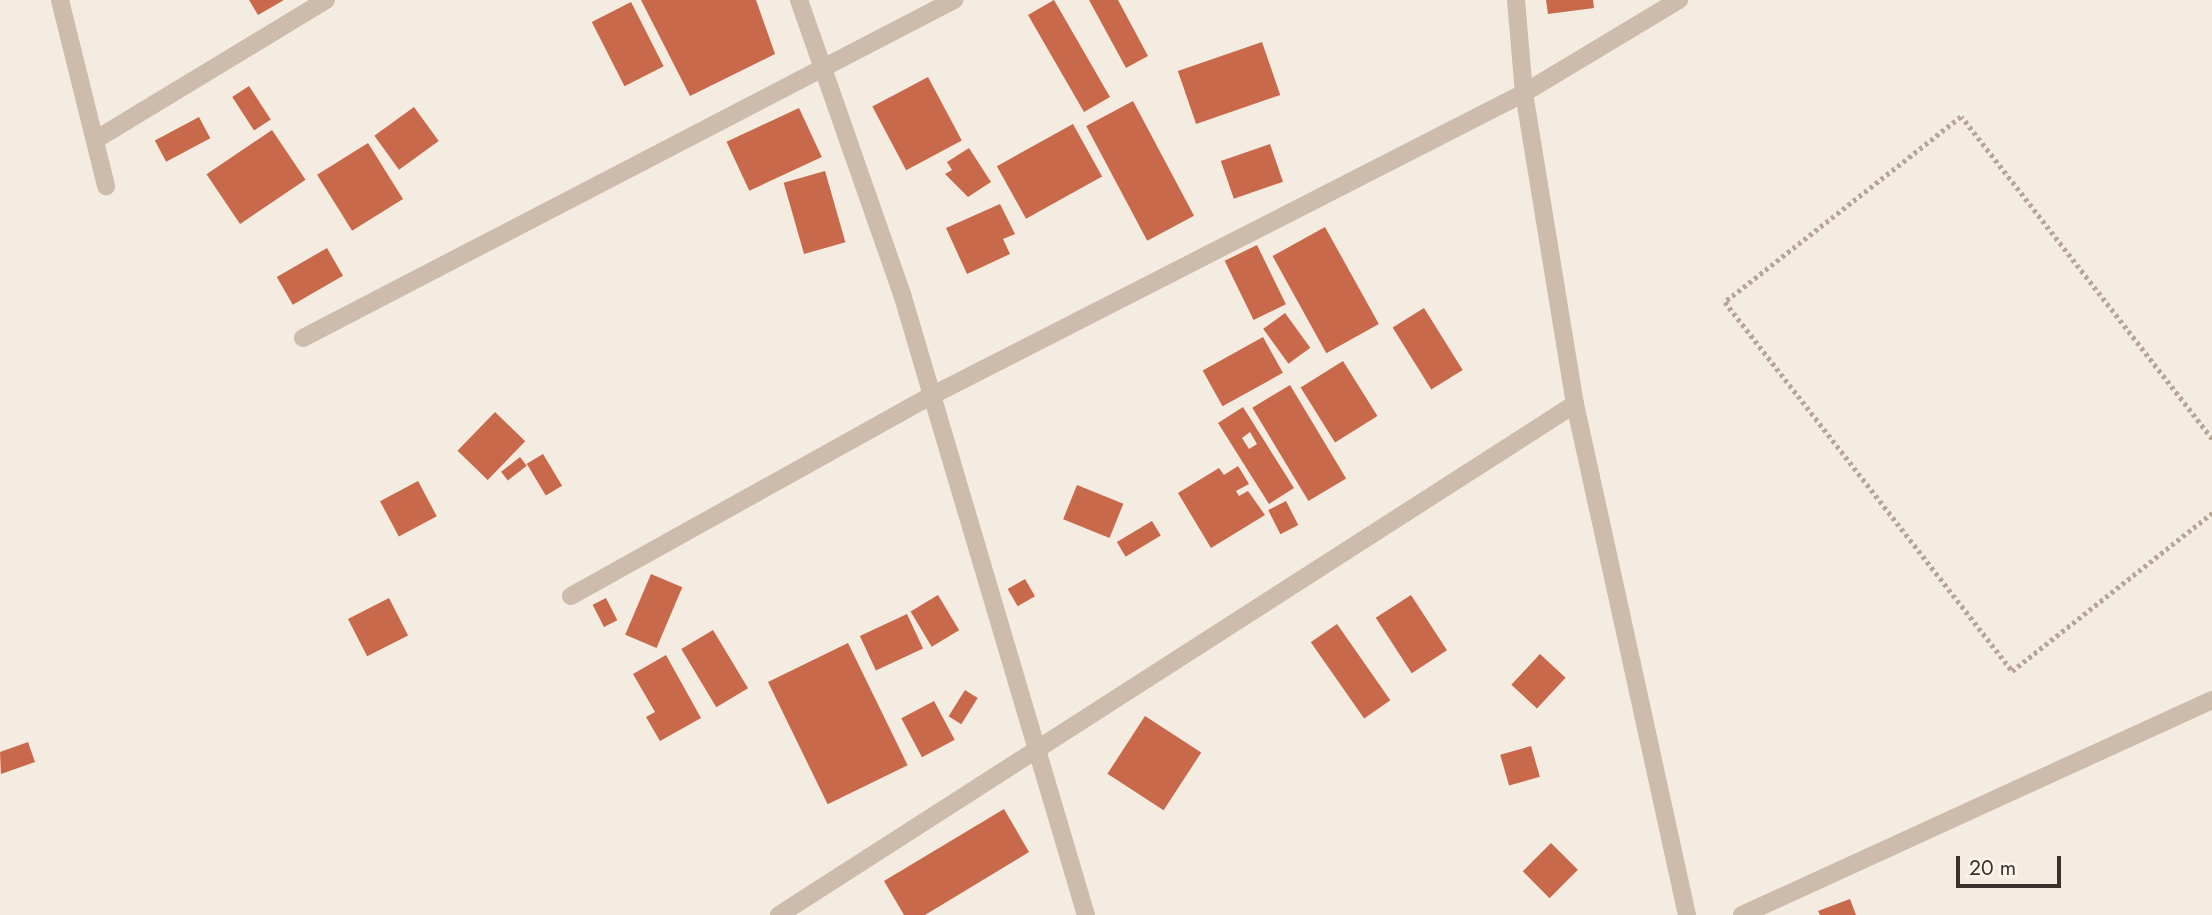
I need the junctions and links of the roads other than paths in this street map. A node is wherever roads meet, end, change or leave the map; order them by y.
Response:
1 (60, 0) edge
2 (326, 0) edge
3 (799, 0) edge
4 (954, 0) edge
5 (1516, 0) edge
6 (1679, 0) edge
7 (824, 65) junction
8 (1524, 93) junction
9 (95, 140) junction
10 (106, 186) dead end
11 (303, 338) dead end
12 (929, 397) junction
13 (1575, 404) junction
14 (571, 596) dead end
15 (2212, 700) edge
16 (1034, 746) junction
17 (779, 915) edge
18 (1086, 915) edge
19 (1687, 915) edge
20 (1742, 915) edge

1 - 9 street
2 - 9 street
3 - 7 street
4 - 7 street
5 - 8 street
6 - 8 street
7 - 11 street
7 - 12 street
8 - 12 street
8 - 13 street
9 - 10 street
12 - 14 street
12 - 16 street
13 - 16 street
13 - 19 street
15 - 20 street
16 - 17 street
16 - 18 street

